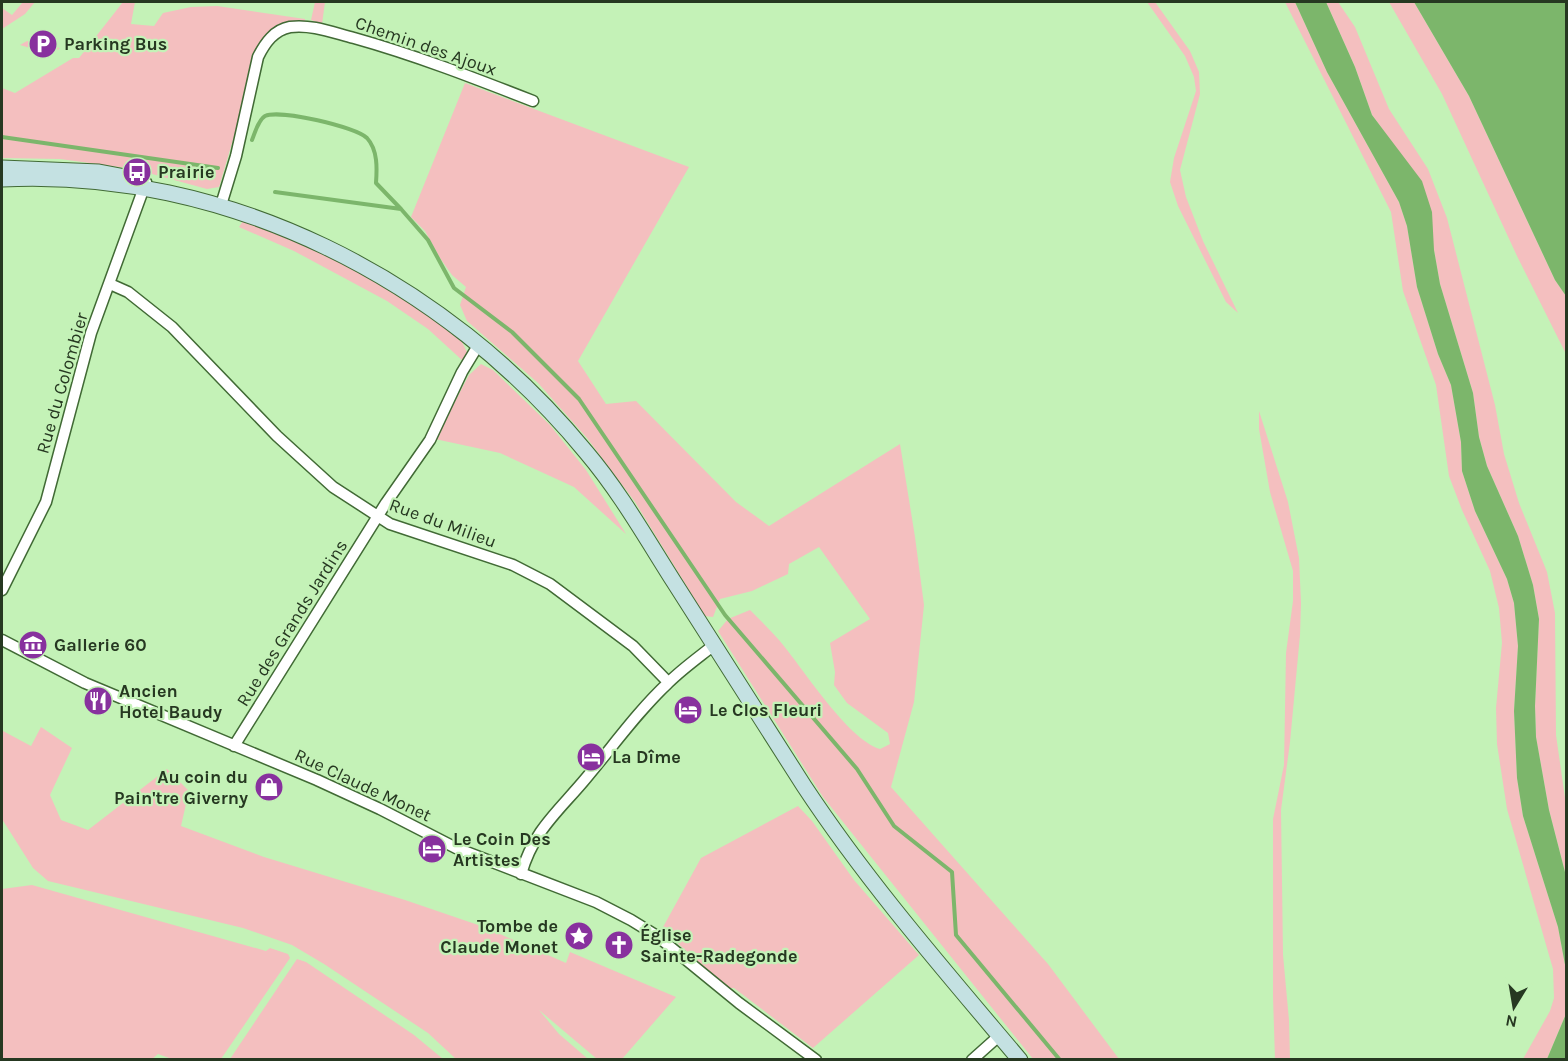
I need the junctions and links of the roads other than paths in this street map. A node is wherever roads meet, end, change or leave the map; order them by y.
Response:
1 (533, 101) dead end
2 (2, 168) edge
3 (2, 179) edge
4 (145, 186) junction
5 (220, 205) junction
6 (110, 284) junction
7 (479, 344) junction
8 (378, 518) junction
9 (2, 590) edge
10 (2, 640) edge
11 (714, 645) junction
12 (668, 682) junction
13 (234, 746) junction
14 (521, 874) junction
15 (1000, 1035) junction
16 (816, 1059) edge
17 (972, 1059) edge
18 (1020, 1059) edge

1 - 5 street, Chemin des Ajoux
2 - 4 main road
3 - 4 main road
4 - 5 main road
4 - 6 street, Rue du Colombier
5 - 7 main road
6 - 8 street, Rue du Milieu
6 - 9 street, Rue du Colombier
7 - 8 street, Rue des Grands Jardins
7 - 11 main road
8 - 12 street, Rue du Milieu
8 - 13 street, Rue des Grands Jardins
10 - 13 street, Rue Claude Monet
11 - 12 street
11 - 15 main road
12 - 14 street
13 - 14 street, Rue Claude Monet
14 - 16 street, Rue Claude Monet
15 - 17 street
15 - 18 main road

